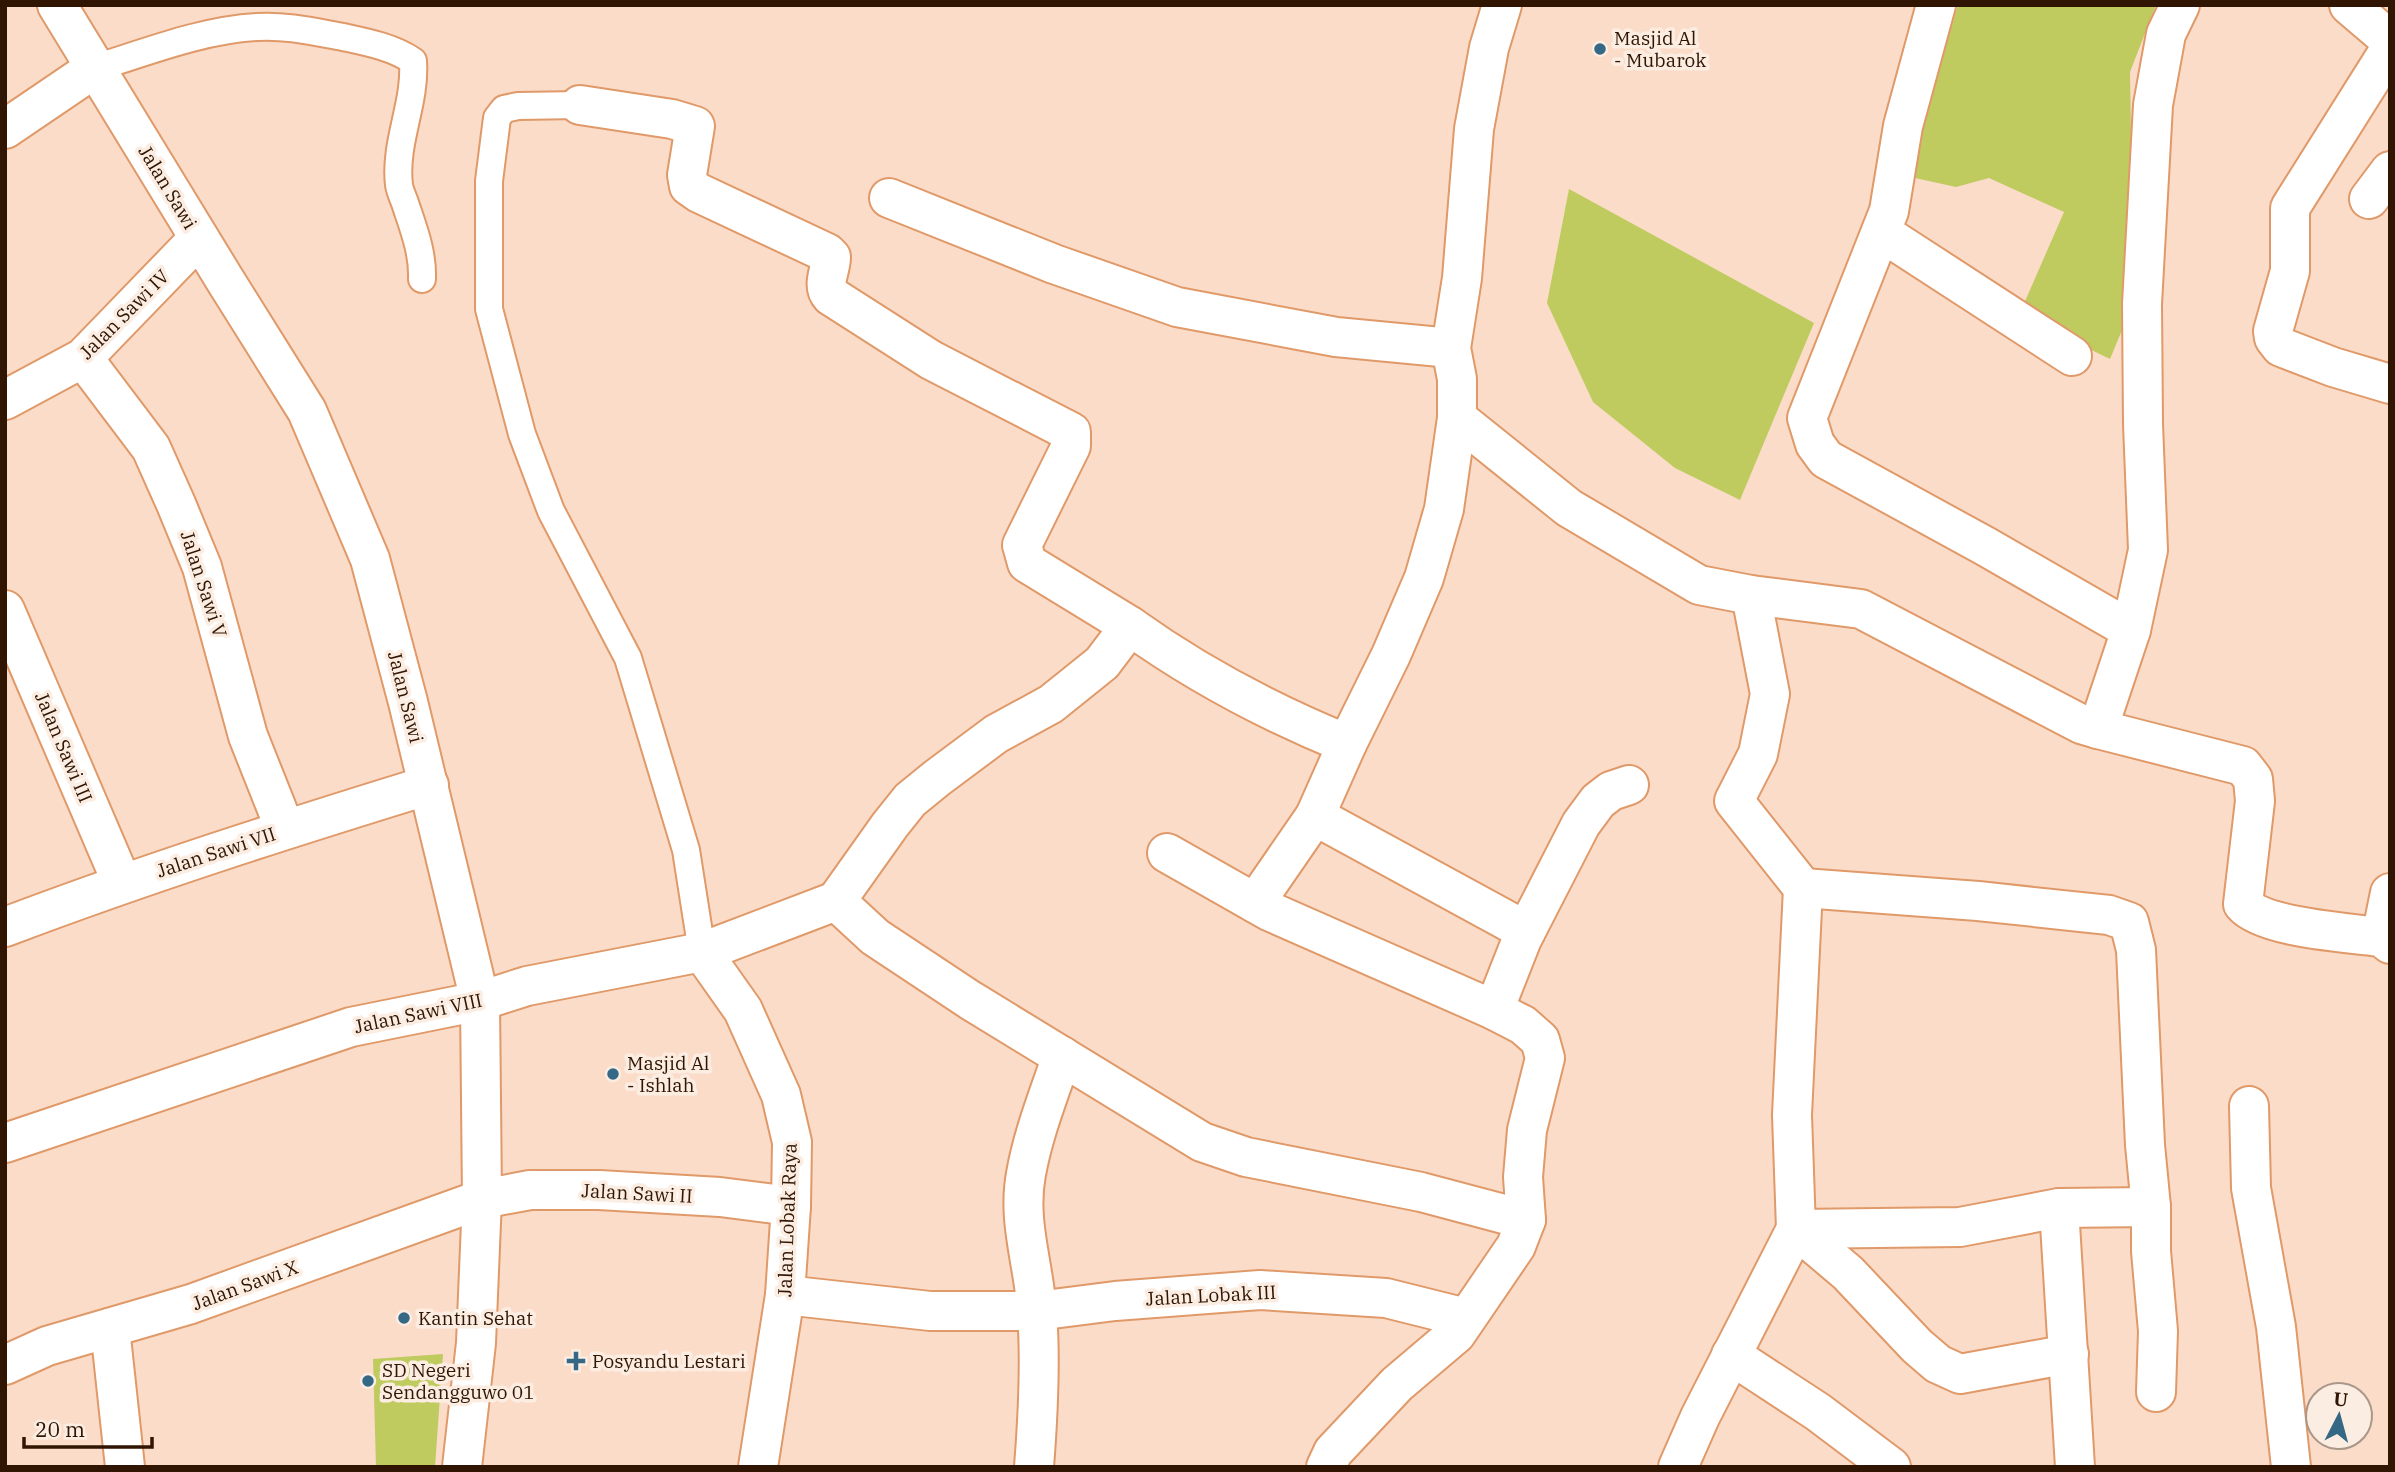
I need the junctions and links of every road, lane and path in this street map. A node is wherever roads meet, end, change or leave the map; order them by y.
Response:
1 (57, 5) edge
2 (1502, 5) edge
3 (1936, 5) edge
4 (2180, 5) edge
5 (2349, 5) edge
6 (2390, 40) edge
7 (2390, 49) edge
8 (95, 68) junction
9 (580, 105) joint
10 (5, 130) edge
11 (889, 198) dead end
12 (1881, 232) junction
13 (199, 238) junction
14 (422, 279) dead end
15 (1451, 348) junction
16 (2072, 356) dead end
17 (83, 358) junction
18 (2390, 384) edge
19 (5, 400) edge
20 (1457, 418) junction
21 (1751, 595) junction
22 (5, 610) edge
23 (1130, 626) junction
24 (2132, 630) junction
25 (2098, 729) junction
26 (1348, 744) junction
27 (429, 785) junction
28 (1629, 785) dead end
29 (1315, 816) junction
30 (285, 829) junction
31 (1167, 853) dead end
32 (122, 883) junction
33 (1803, 888) junction
34 (2390, 894) edge
35 (836, 901) junction
36 (1255, 903) junction
37 (5, 927) edge
38 (1526, 931) junction
39 (2385, 941) edge
40 (702, 952) junction
41 (480, 1001) junction
42 (1494, 1010) junction
43 (1062, 1056) junction
44 (2249, 1106) dead end
45 (5, 1143) edge
46 (482, 1199) junction
47 (791, 1206) junction
48 (2059, 1208) junction
49 (2151, 1208) junction
50 (1526, 1220) junction
51 (1797, 1229) junction
52 (785, 1295) junction
53 (1037, 1311) junction
54 (1466, 1318) junction
55 (110, 1328) junction
56 (2070, 1354) junction
57 (1731, 1355) junction
58 (5, 1365) edge
59 (2156, 1392) dead end
60 (1338, 1462) edge
61 (125, 1467) edge
62 (462, 1467) edge
63 (758, 1467) edge
64 (1034, 1467) edge
65 (1678, 1467) edge
66 (1891, 1467) edge
67 (2075, 1467) edge
68 (2291, 1467) edge

1 - 8 street, Jalan Sawi
2 - 15 street
3 - 12 street
4 - 24 street
5 - 6 street
7 - 18 street
8 - 10 street
8 - 13 street, Jalan Sawi
8 - 14 lane
9 - 23 street
9 - 40 lane
11 - 15 street
12 - 16 street
12 - 24 street
13 - 17 street, Jalan Sawi IV
13 - 27 street, Jalan Sawi
15 - 20 street
17 - 19 street, Jalan Sawi IV
17 - 30 street, Jalan Sawi V
20 - 21 street
20 - 26 street
21 - 25 street
21 - 33 street
22 - 32 street, Jalan Sawi III
23 - 26 street
23 - 35 street
24 - 25 street
25 - 39 street
26 - 29 street
27 - 30 street, Jalan Sawi VII
27 - 41 street, Jalan Sawi
28 - 38 street
29 - 36 street
29 - 38 street
30 - 32 street, Jalan Sawi VII
31 - 36 street
32 - 37 street, Jalan Sawi VII
33 - 49 street
33 - 51 street
34 - 39 street
35 - 40 street, Jalan Sawi VIII
35 - 43 street
36 - 42 street
38 - 42 street
40 - 41 street, Jalan Sawi VIII
40 - 47 street, Jalan Lobak Raya
41 - 45 street, Jalan Sawi VIII
41 - 46 street, Jalan Sawi
42 - 50 street
43 - 50 street
43 - 53 street
44 - 68 street
46 - 47 street, Jalan Sawi II
46 - 55 street, Jalan Sawi X
46 - 62 street, Jalan Sawi
47 - 52 street, Jalan Lobak Raya
48 - 49 street
48 - 51 street
48 - 56 street
49 - 59 street
50 - 54 street
51 - 56 street
51 - 57 street
52 - 53 street, Jalan Lobak III
52 - 63 street, Jalan Lobak Raya
53 - 54 street, Jalan Lobak III
53 - 64 street
54 - 60 street
55 - 58 street, Jalan Sawi X
55 - 61 street
56 - 67 street
57 - 65 street
57 - 66 street

